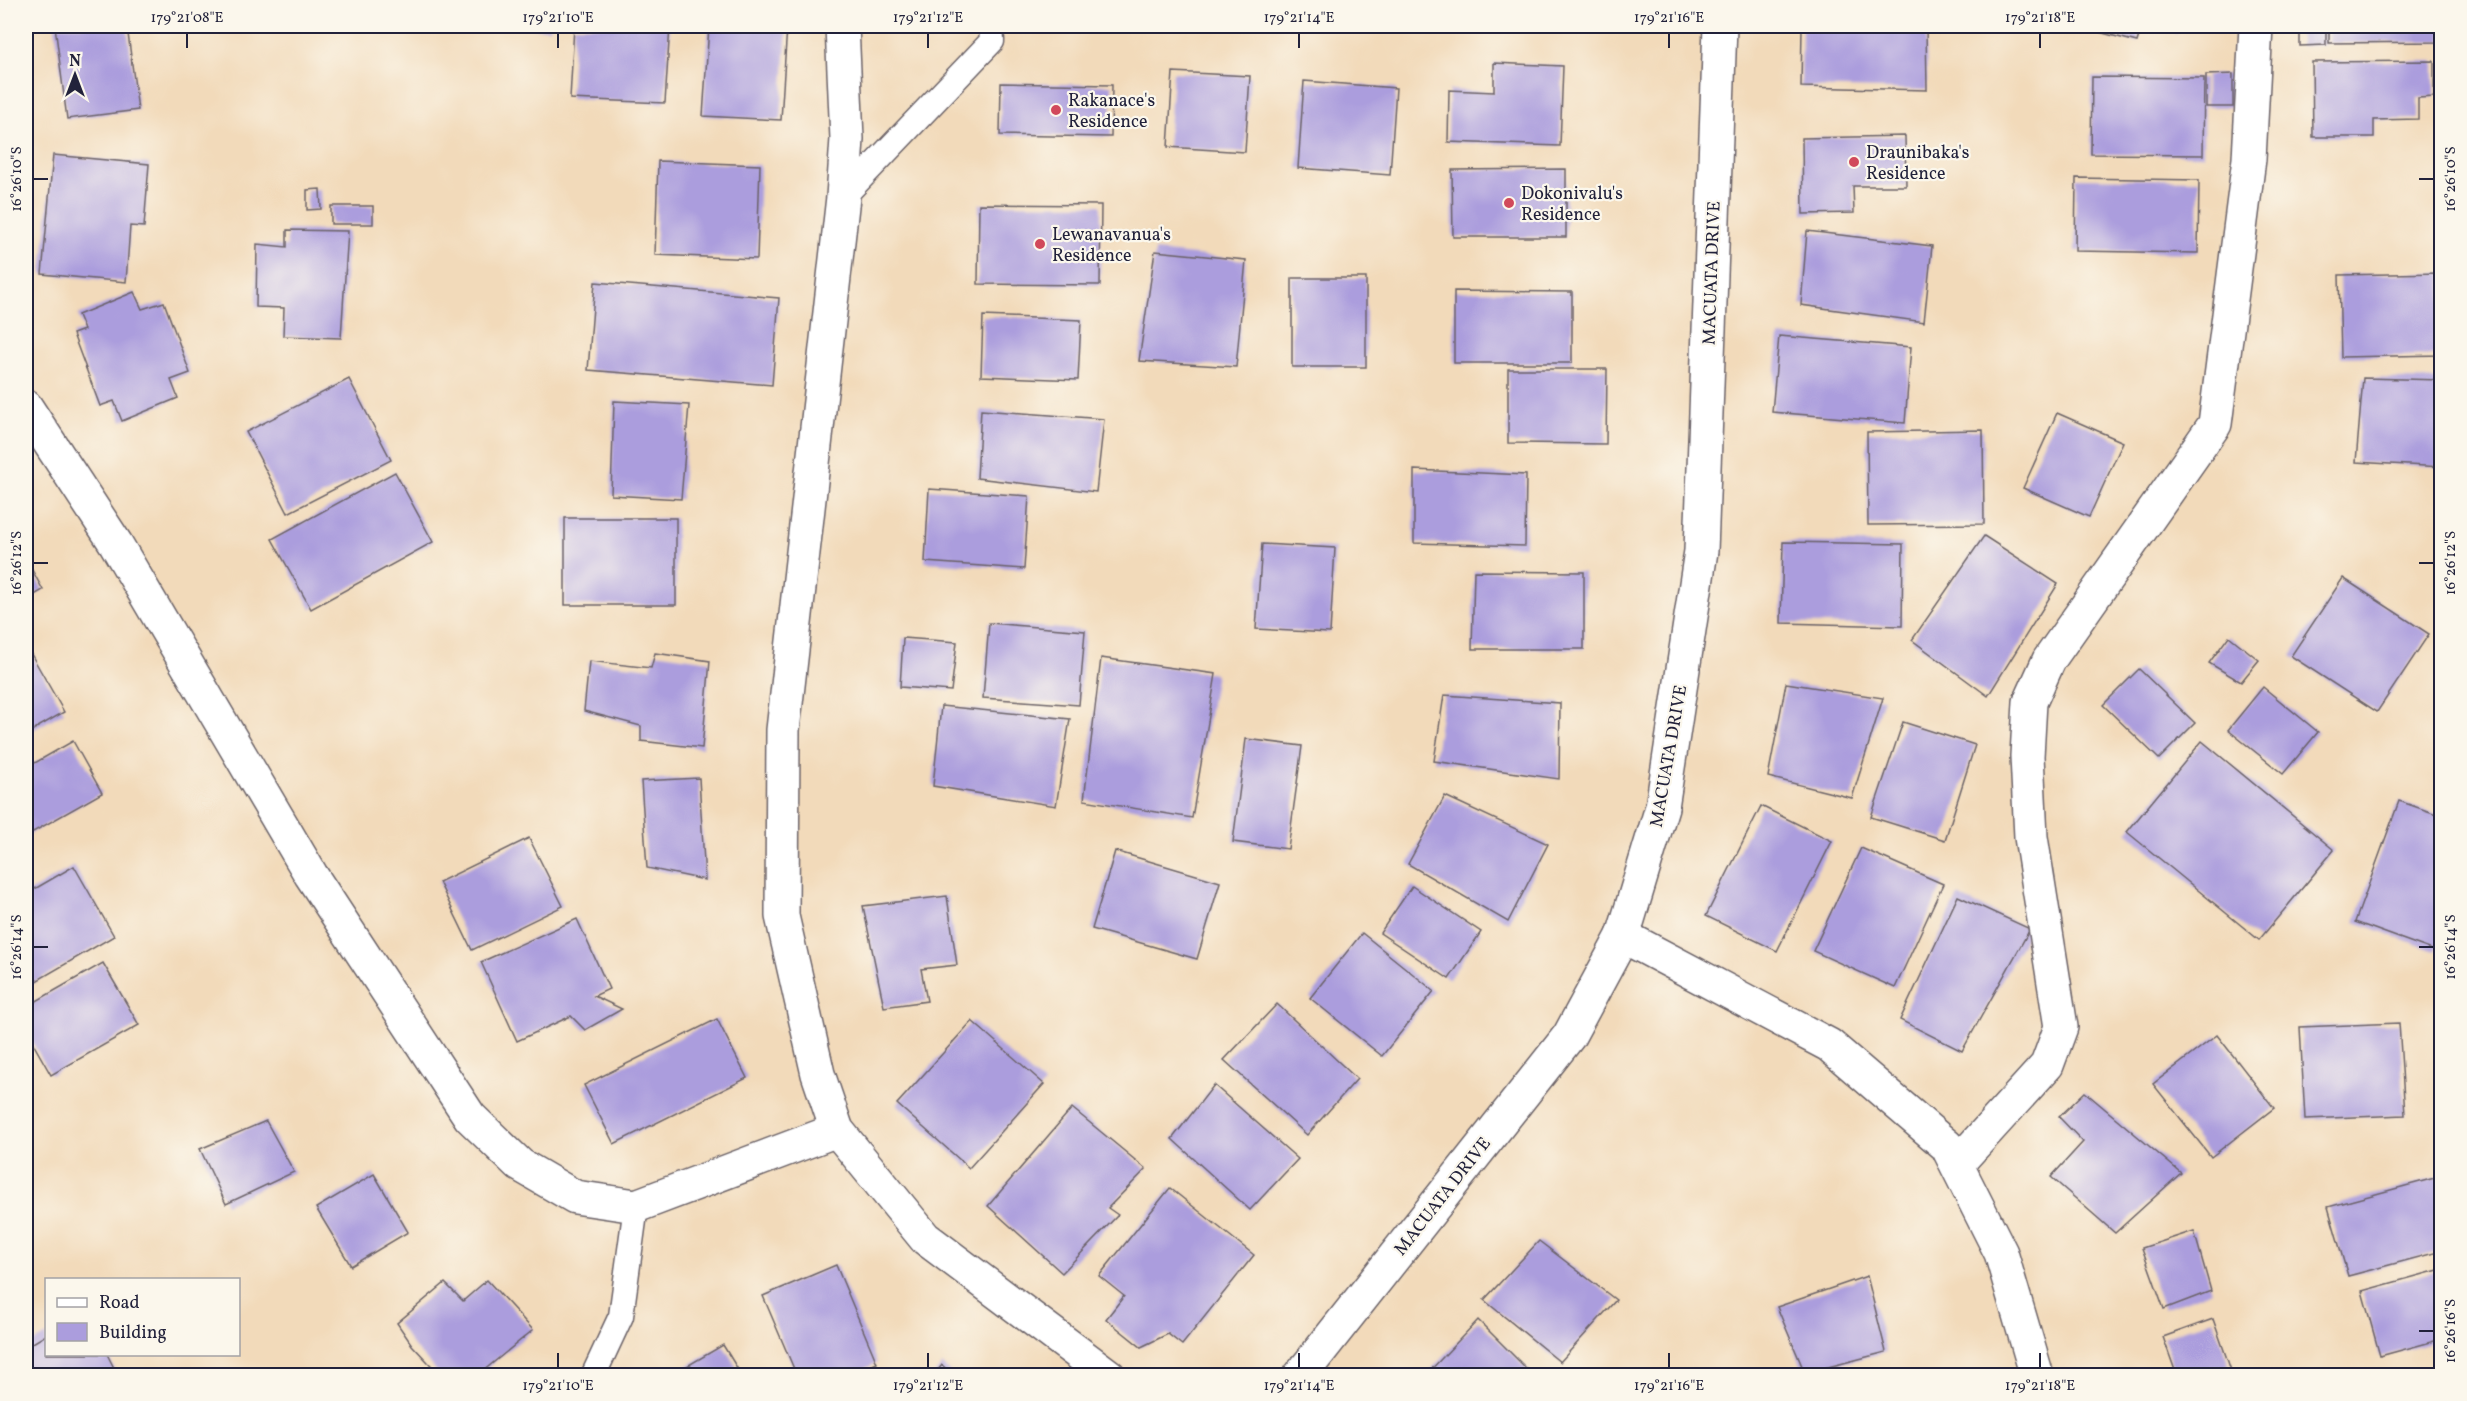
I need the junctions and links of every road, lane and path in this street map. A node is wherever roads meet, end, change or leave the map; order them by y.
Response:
1 (842, 26) edge
2 (1012, 26) edge
3 (1720, 26) edge
4 (2256, 26) edge
5 (991, 33) edge
6 (843, 197) junction
7 (26, 406) edge
8 (1623, 936) junction
9 (837, 1130) junction
10 (1957, 1164) junction
11 (636, 1206) junction
12 (593, 1376) edge
13 (1109, 1376) edge
14 (1300, 1376) edge
15 (2037, 1376) edge

1 - 6 street
2 - 5 lane
3 - 8 street, MACUATA DRIVE
4 - 10 street
5 - 6 lane
6 - 9 street
7 - 11 street
8 - 10 street
8 - 14 street, MACUATA DRIVE
9 - 11 street
9 - 13 street
10 - 15 street
11 - 12 lane

